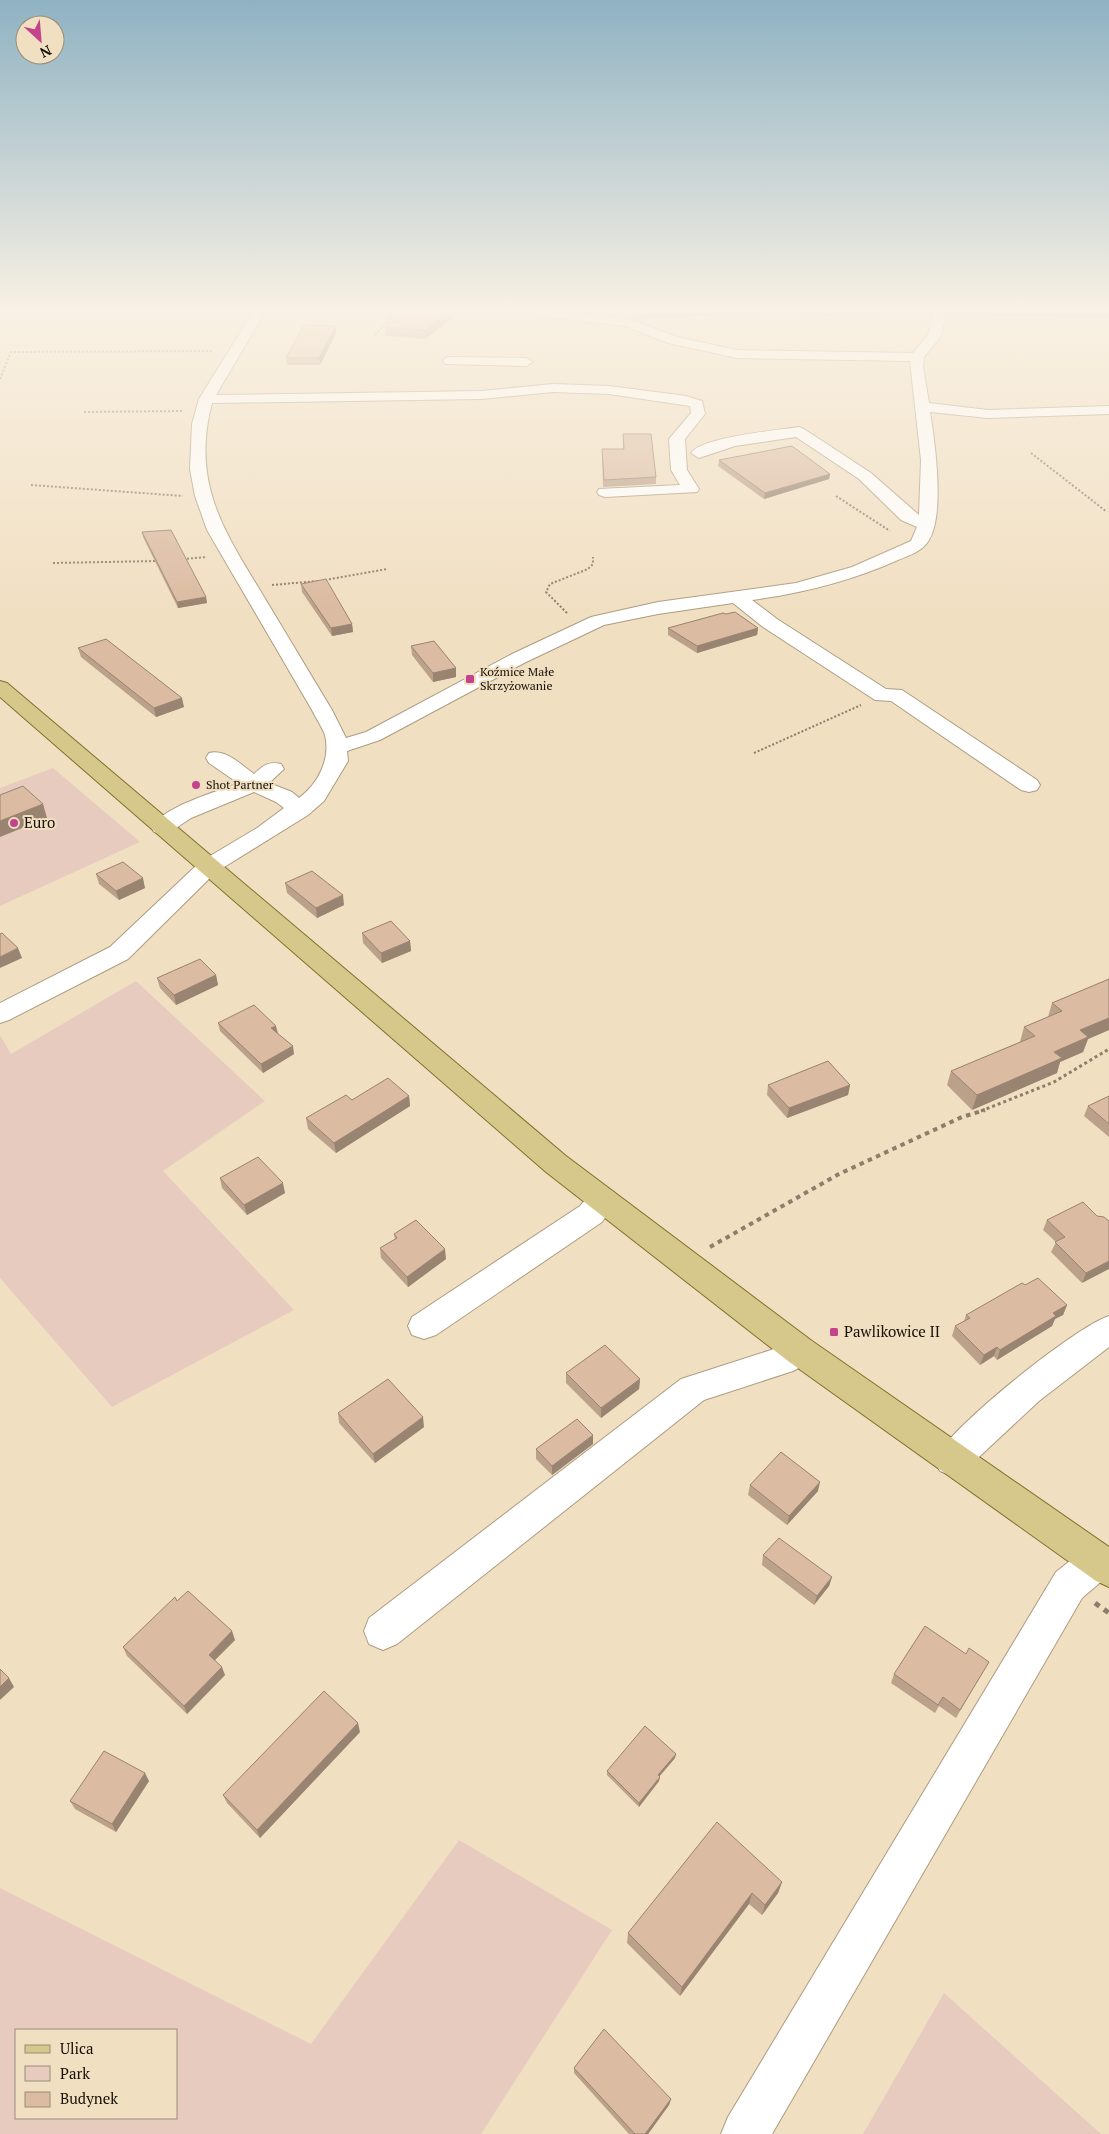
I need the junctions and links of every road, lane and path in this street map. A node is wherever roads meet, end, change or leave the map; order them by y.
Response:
1 (84, 412) dead end
2 (91, 412) edge
3 (203, 412) edge
4 (698, 412) edge
5 (923, 412) edge
6 (965, 412) edge
7 (1061, 412) edge
8 (699, 453) dead end
9 (1031, 453) dead end
10 (31, 485) dead end
11 (605, 492) edge
12 (203, 496) junction
13 (836, 496) dead end
14 (1107, 512) dead end
15 (925, 525) junction
16 (917, 545) junction
17 (230, 556) junction
18 (593, 557) dead end
19 (178, 560) edge
20 (160, 561) edge
21 (53, 563) dead end
22 (386, 569) dead end
23 (249, 587) junction
24 (737, 597) junction
25 (582, 627) junction
26 (0, 687) edge
27 (882, 696) junction
28 (337, 747) junction
29 (754, 753) dead end
30 (217, 758) dead end
31 (273, 769) dead end
32 (254, 784) junction
33 (1029, 785) dead end
34 (300, 810) junction
35 (162, 828) junction
36 (208, 867) junction
37 (0, 1014) edge
38 (1109, 1049) edge
39 (603, 1200) junction
40 (683, 1262) junction
41 (424, 1326) dead end
42 (1109, 1329) edge
43 (800, 1351) junction
44 (952, 1460) junction
45 (1103, 1565) edge
46 (383, 1631) dead end
47 (744, 2134) edge

1 - 2 path
3 - 12 street
4 - 11 street
5 - 15 street
6 - 7 street
8 - 15 street
9 - 14 path
10 - 12 path
12 - 17 street
13 - 16 path
15 - 16 street
16 - 24 street
17 - 19 path
17 - 23 street
18 - 25 path
20 - 21 path
22 - 23 path
23 - 28 street
24 - 25 street
24 - 27 street
25 - 28 street
26 - 35 main road
27 - 29 path
27 - 33 street
28 - 34 street
30 - 32 street
31 - 32 street
32 - 34 street
32 - 35 street
34 - 36 street
35 - 36 main road
36 - 37 street
36 - 39 main road
38 - 40 path
39 - 40 main road
39 - 41 street
40 - 43 main road
42 - 44 street
43 - 44 main road
43 - 46 street
44 - 45 main road
45 - 47 street

